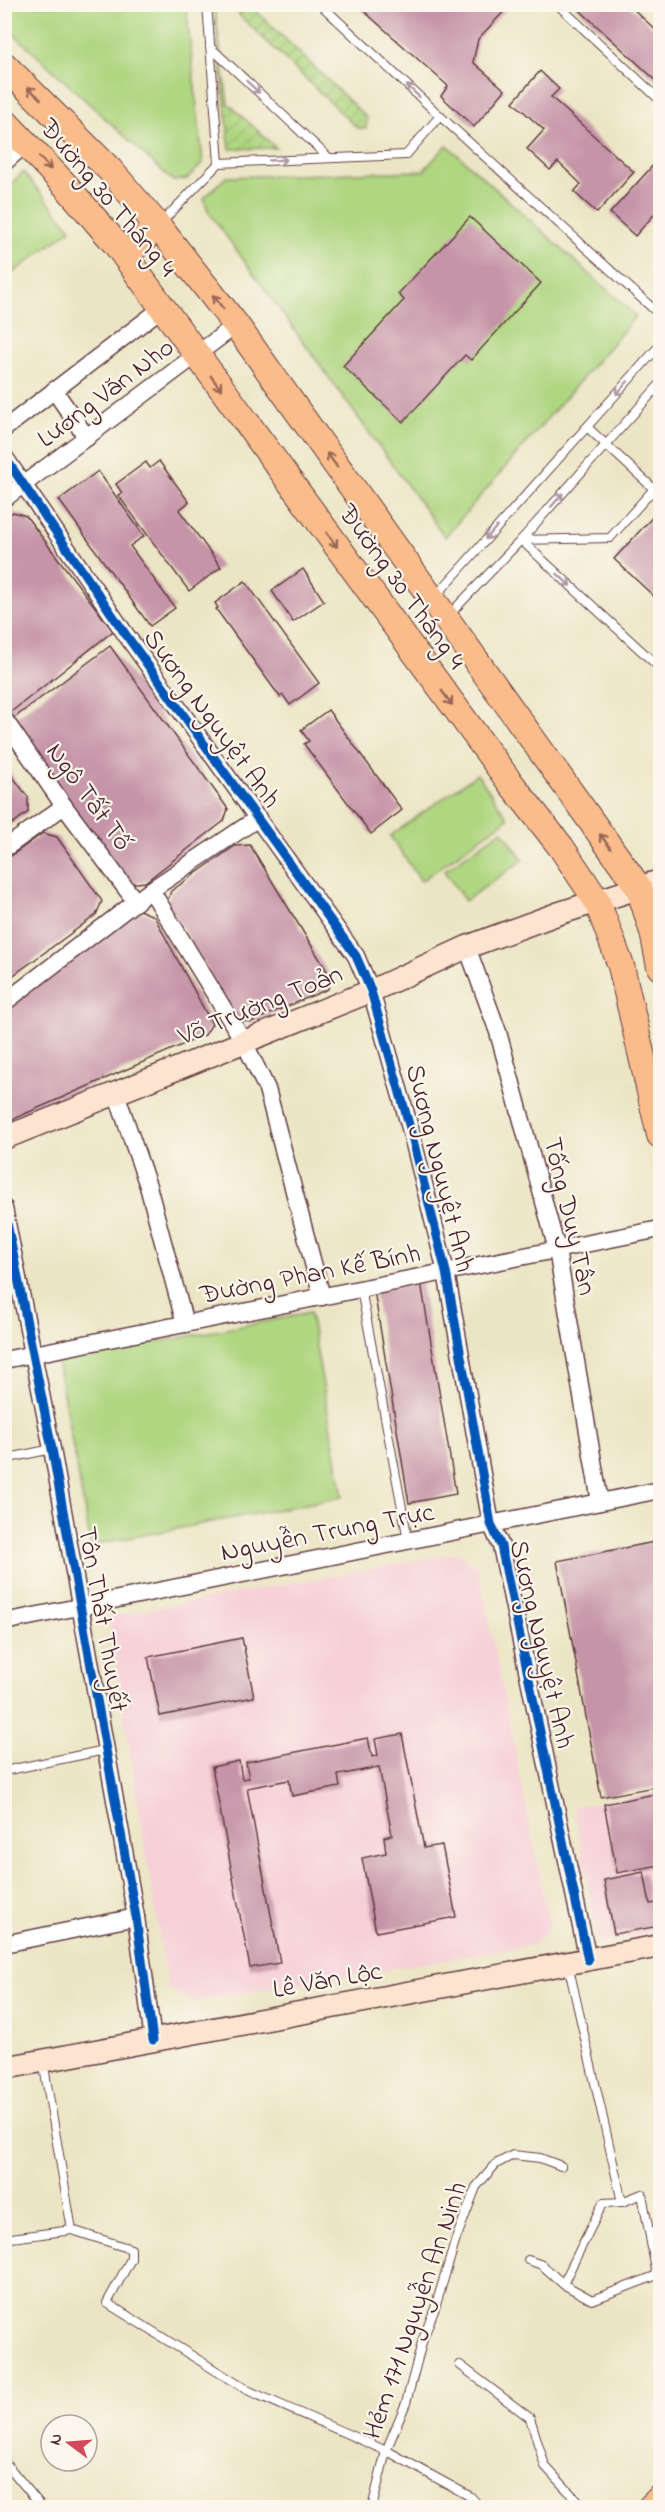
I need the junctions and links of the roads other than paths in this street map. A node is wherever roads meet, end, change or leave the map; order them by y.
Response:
1 (207, 4) edge
2 (320, 4) edge
3 (557, 4) edge
4 (210, 47) junction
5 (4, 65) edge
6 (660, 100) edge
7 (440, 116) junction
8 (4, 121) edge
9 (26, 143) junction
10 (329, 158) junction
11 (4, 163) edge
12 (219, 163) junction
13 (158, 226) junction
14 (125, 256) junction
15 (162, 308) junction
16 (660, 315) edge
17 (236, 325) junction
18 (660, 345) edge
19 (196, 355) junction
20 (660, 384) edge
21 (54, 390) junction
22 (587, 427) junction
23 (4, 429) edge
24 (87, 438) junction
25 (606, 444) junction
26 (4, 456) edge
27 (23, 484) junction
28 (657, 486) edge
29 (4, 499) edge
30 (521, 540) junction
31 (439, 609) junction
32 (660, 668) edge
33 (4, 719) edge
34 (64, 806) junction
35 (258, 818) junction
36 (4, 849) edge
37 (650, 885) edge
38 (151, 890) junction
39 (597, 901) junction
40 (136, 902) junction
41 (467, 947) junction
42 (660, 967) edge
43 (371, 991) junction
44 (4, 1004) edge
45 (244, 1042) junction
46 (116, 1093) junction
47 (660, 1135) edge
48 (4, 1138) edge
49 (4, 1208) edge
50 (660, 1229) edge
51 (557, 1250) junction
52 (446, 1272) junction
53 (361, 1289) junction
54 (322, 1297) junction
55 (185, 1324) junction
56 (34, 1354) junction
57 (4, 1360) edge
58 (52, 1449) junction
59 (4, 1459) edge
60 (660, 1490) edge
61 (600, 1502) junction
62 (491, 1524) junction
63 (408, 1540) junction
64 (79, 1607) junction
65 (4, 1622) edge
66 (105, 1750) junction
67 (4, 1771) edge
68 (136, 1917) junction
69 (4, 1944) edge
70 (660, 1946) edge
71 (578, 1962) junction
72 (153, 2040) junction
73 (43, 2061) junction
74 (4, 2068) edge
75 (561, 2166) dead end
76 (622, 2202) junction
77 (72, 2230) junction
78 (4, 2239) edge
79 (528, 2260) dead end
80 (658, 2275) edge
81 (562, 2284) junction
82 (460, 2364) dead end
83 (386, 2451) junction
84 (4, 2461) edge
85 (660, 2498) edge
86 (43, 2508) edge
87 (372, 2508) edge
88 (481, 2508) edge
89 (584, 2508) edge
90 (650, 2508) edge

1 - 4 lane
7 -> 2 lane
3 - 6 lane
4 -> 10 lane
4 - 12 lane
13 -> 5 main road, Đường 30 Tháng 4
7 - 10 lane
7 - 16 lane
8 - 9 main road, Đường 30 Tháng 4
9 - 11 street
9 -> 14 main road, Đường 30 Tháng 4
12 -> 10 lane
12 - 13 lane
13 - 14 main road
17 -> 13 main road, Đường 30 Tháng 4
14 - 15 main road, Đường 30 Tháng 4
15 - 19 main road, Đường 30 Tháng 4
15 - 21 street
17 - 19 street, Lương Văn Nho
31 -> 17 main road, Đường 30 Tháng 4
18 -> 22 lane
19 - 24 street, Lương Văn Nho
19 -> 39 main road, Đường 30 Tháng 4
20 - 25 lane
21 - 23 street
21 - 24 street
22 - 25 lane
22 -> 31 lane
24 - 27 street, Lương Văn Nho
25 - 28 lane
30 -> 25 lane
26 - 27 street, Sương Nguyệt Anh
27 - 29 street, Lương Văn Nho
27 - 35 street, Sương Nguyệt Anh
28 - 30 lane
30 - 31 lane
30 -> 32 lane
37 -> 31 main road, Đường 30 Tháng 4
33 - 34 street, Ngô Tất Tố
34 - 36 street
34 - 40 street, Ngô Tất Tố
35 - 38 street
35 - 43 street, Sương Nguyệt Anh
37 - 39 street, Võ Trường Toản
37 - 42 main road, Đường 30 Tháng 4
38 - 40 street
38 - 45 street
39 - 41 street, Võ Trường Toản
39 - 47 main road, Đường 30 Tháng 4
40 - 44 street
41 - 43 street, Võ Trường Toản
41 - 51 street, Tống Duy Tân
43 - 45 street, Võ Trường Toản
43 - 52 street, Sương Nguyệt Anh
45 - 46 street, Võ Trường Toản
45 - 54 street
46 - 48 street, Võ Trường Toản
46 - 55 street
49 - 56 street, Tôn Thất Thuyết
50 - 51 street, Đường Phan Kế Bính
51 - 52 street, Đường Phan Kế Bính
51 - 61 street, Tống Duy Tân
52 - 53 street, Đường Phan Kế Bính
52 - 62 street, Sương Nguyệt Anh
53 - 54 street, Đường Phan Kế Bính
53 - 63 lane
54 - 55 street, Đường Phan Kế Bính
55 - 56 street, Đường Phan Kế Bính
56 - 57 street, Đường Phan Kế Bính
56 - 58 street, Tôn Thất Thuyết
58 - 59 lane
58 - 64 street, Tôn Thất Thuyết
60 - 61 street, Nguyễn Trung Trực
61 - 62 street, Nguyễn Trung Trực
62 - 63 street, Nguyễn Trung Trực
62 - 71 street, Sương Nguyệt Anh
63 - 64 street, Nguyễn Trung Trực
64 - 65 street, Nguyễn Trung Trực
64 - 66 street, Tôn Thất Thuyết
66 - 67 lane
66 - 68 street, Tôn Thất Thuyết
68 - 69 street
68 - 72 street, Tôn Thất Thuyết
70 - 71 street, Lê Văn Lộc
71 - 72 street, Lê Văn Lộc
71 - 76 lane
72 - 73 street, Lê Văn Lộc
73 - 74 street, Lê Văn Lộc
73 - 77 lane
75 - 83 lane, Hẻm 171 Nguyễn An Ninh
76 - 80 lane
76 - 81 lane
77 - 78 lane
77 - 83 lane
79 - 81 lane
80 - 81 lane
82 - 89 lane
83 - 87 lane, Hẻm 171 Nguyễn An Ninh
83 - 88 lane
84 - 86 lane
85 - 90 main road

